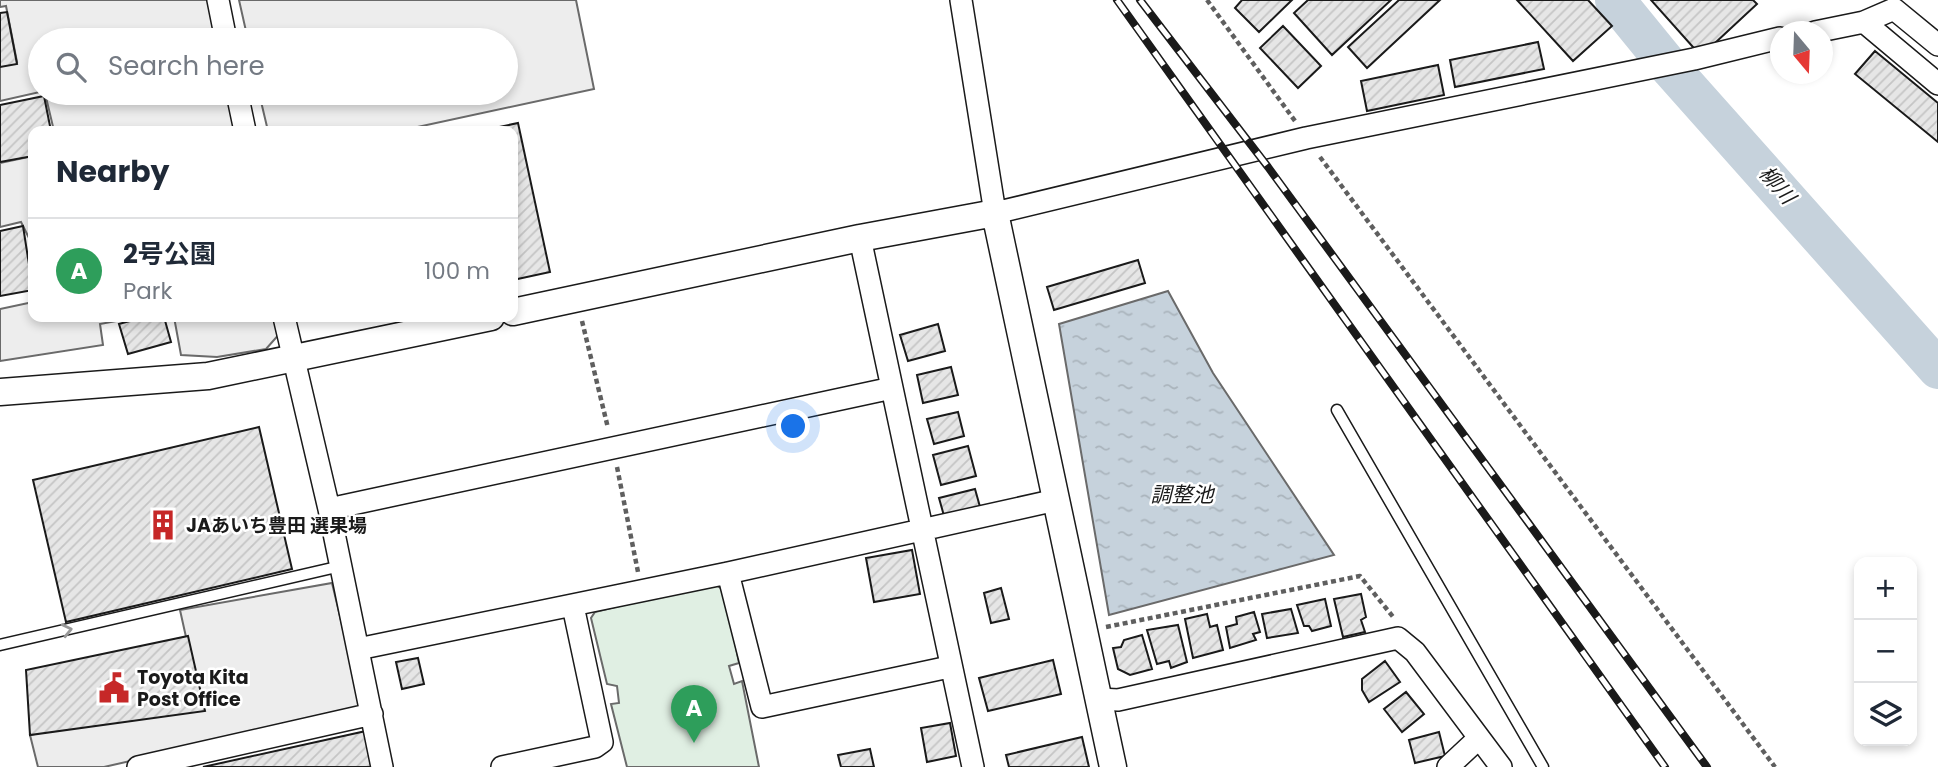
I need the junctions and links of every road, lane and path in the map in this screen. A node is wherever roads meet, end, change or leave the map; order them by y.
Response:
1 (218, 0) edge
2 (961, 0) edge
3 (1207, 0) edge
4 (1864, 22) junction
5 (224, 28) edge
6 (1833, 28) edge
7 (1770, 40) edge
8 (1938, 45) edge
9 (1938, 84) edge
10 (240, 105) edge
11 (244, 126) edge
12 (1306, 138) junction
13 (995, 213) junction
14 (860, 238) junction
15 (518, 311) edge
16 (285, 322) edge
17 (467, 322) edge
18 (293, 358) junction
19 (892, 388) junction
20 (0, 392) edge
21 (1337, 410) dead end
22 (1056, 500) junction
23 (329, 509) junction
24 (922, 529) junction
25 (341, 566) junction
26 (728, 573) junction
27 (573, 606) junction
28 (1103, 627) dead end
29 (1398, 638) junction
30 (0, 645) edge
31 (358, 649) junction
32 (949, 667) junction
33 (1099, 699) junction
34 (372, 714) junction
35 (1479, 738) junction
36 (138, 767) edge
37 (382, 767) edge
38 (502, 767) edge
39 (973, 767) edge
40 (1113, 767) edge
41 (1448, 767) edge
42 (1501, 767) edge
43 (1543, 767) edge
44 (1775, 767) edge

1 - 5 street
2 - 13 street
3 - 12 path
4 - 6 street
4 - 8 street
4 - 9 street
7 - 12 street
10 - 11 street
12 - 13 street
12 - 44 path
13 - 14 street
13 - 22 street
14 - 15 street
14 - 19 street
16 - 18 street
17 - 18 street
18 - 20 street
18 - 23 street
19 - 23 street
19 - 24 street
21 - 43 lane
22 - 24 street
22 - 33 street
23 - 25 street
24 - 26 street
24 - 32 street
30 -> 25 lane
25 - 31 street
26 - 27 street
26 - 32 street
27 - 31 street
27 - 38 street
28 - 29 path
29 - 33 street
29 - 35 street
31 - 34 street
32 - 39 street
33 - 40 street
34 - 36 street
34 - 37 street
35 - 41 street
35 - 42 street

